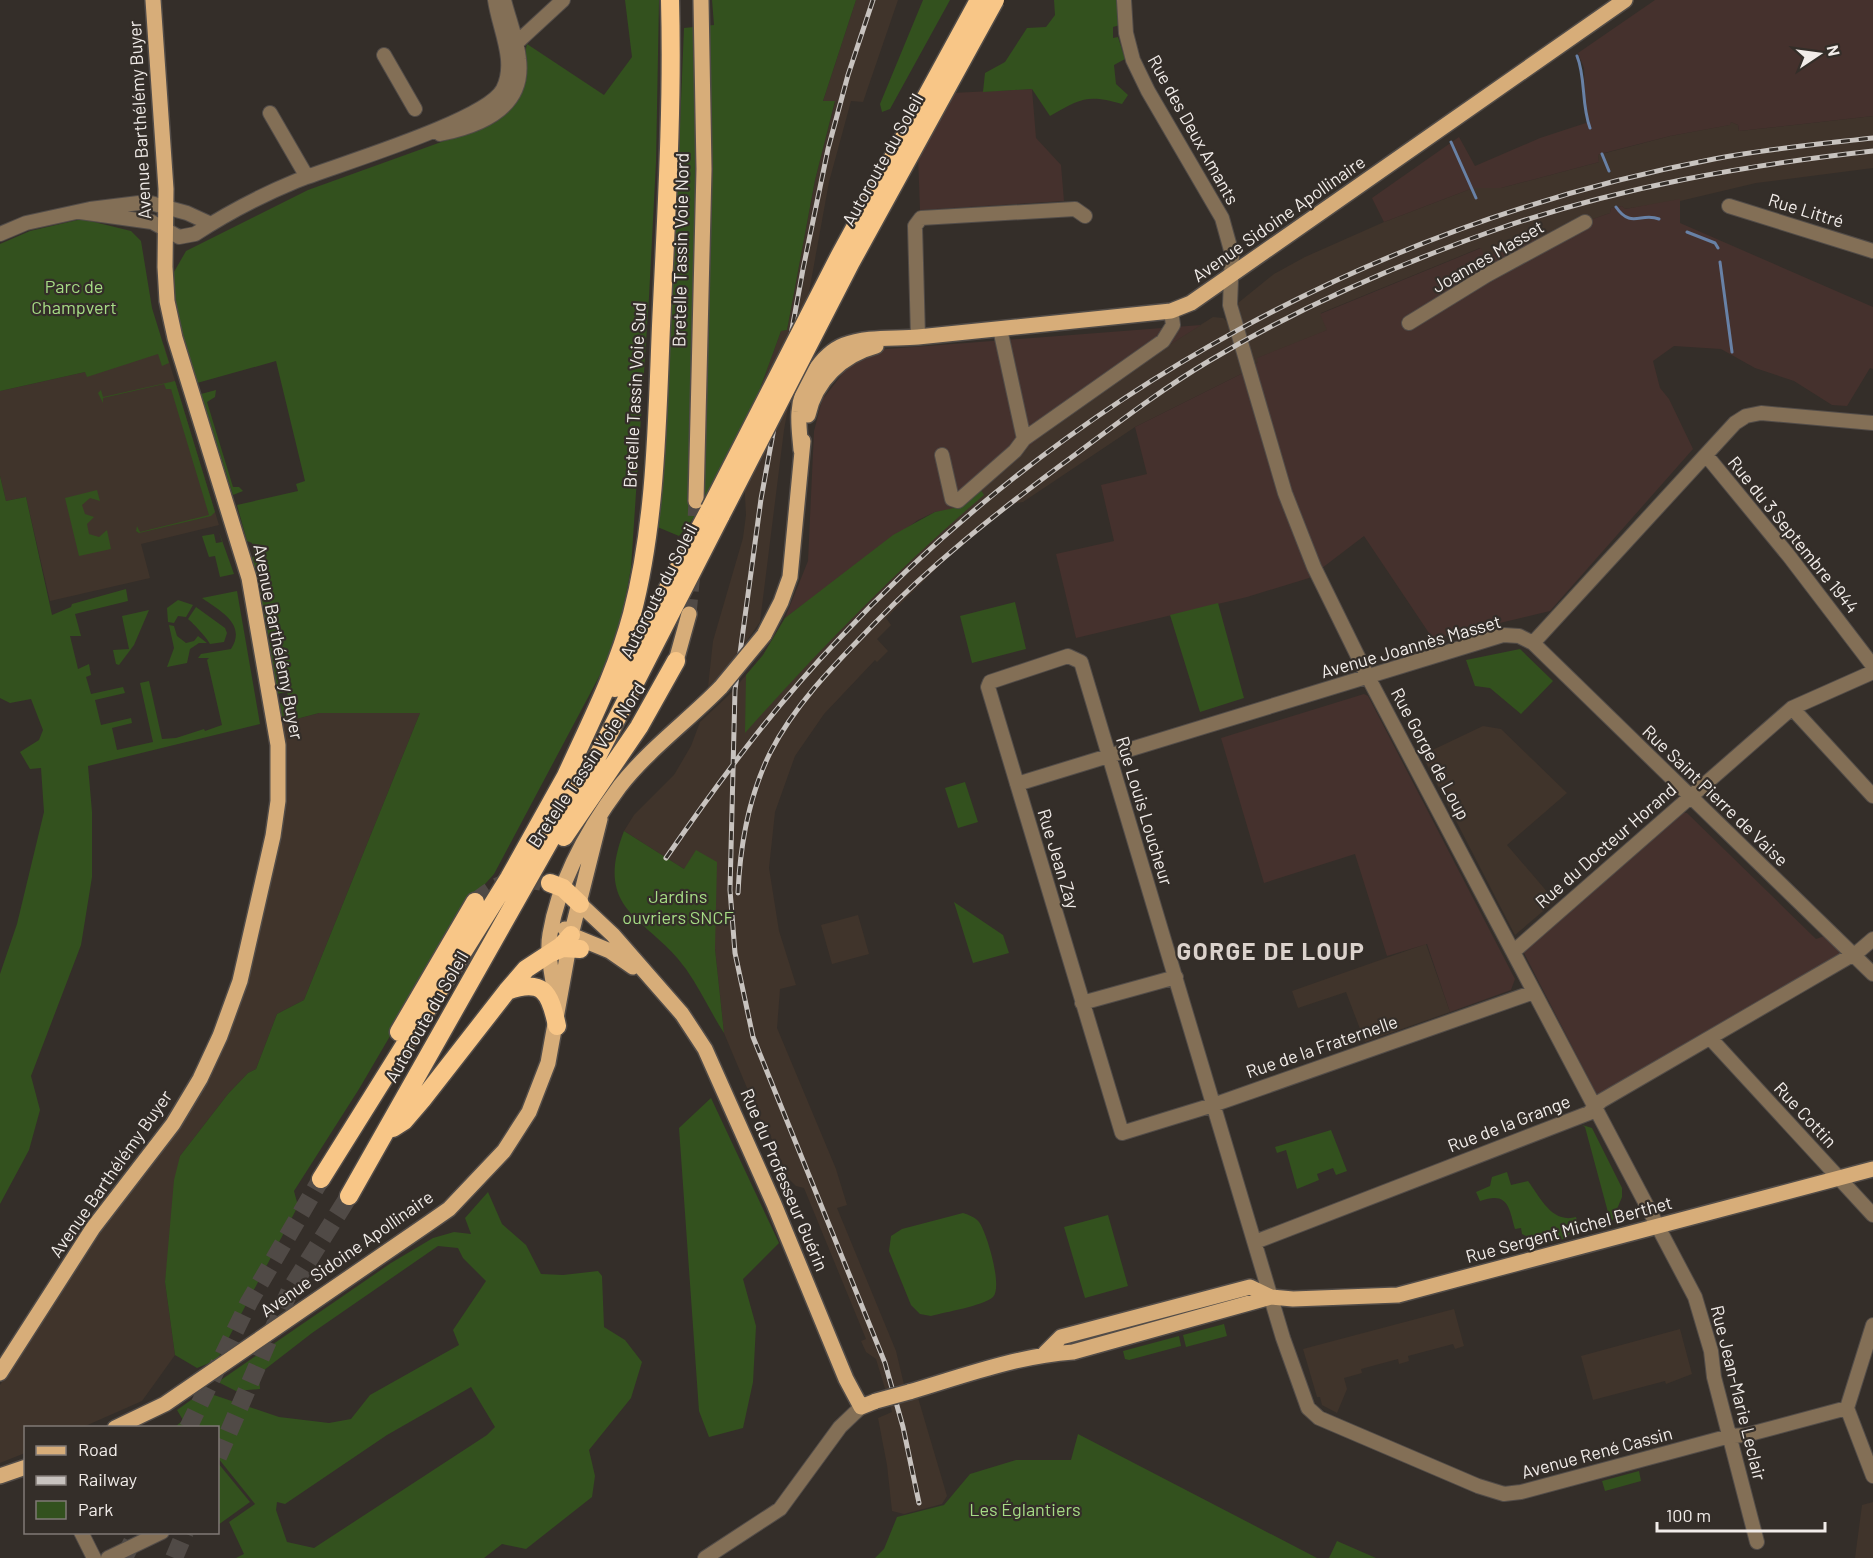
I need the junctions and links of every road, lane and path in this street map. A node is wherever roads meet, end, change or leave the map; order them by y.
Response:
1 (153, 0) edge
2 (495, 0) edge
3 (504, 0) edge
4 (563, 0) edge
5 (670, 0) edge
6 (701, 0) edge
7 (979, 0) edge
8 (995, 0) edge
9 (1124, 0) edge
10 (1625, 0) edge
11 (511, 47) junction
12 (384, 55) dead end
13 (415, 109) dead end
14 (270, 113) dead end
15 (307, 177) junction
16 (1729, 206) dead end
17 (166, 207) junction
18 (80, 212) junction
19 (1085, 216) dead end
20 (1585, 222) dead end
21 (211, 224) junction
22 (166, 230) junction
23 (0, 234) edge
24 (1873, 251) edge
25 (1231, 276) junction
26 (1171, 311) junction
27 (1410, 323) dead end
28 (1000, 329) junction
29 (911, 337) junction
30 (1873, 423) edge
31 (1024, 439) junction
32 (942, 455) dead end
33 (1706, 455) junction
34 (709, 508) junction
35 (689, 614) tunnel mouth
36 (1533, 643) junction
37 (1076, 657) joint
38 (676, 661) joint
39 (1873, 666) edge
40 (1873, 672) edge
41 (1368, 677) junction
42 (1792, 708) junction
43 (1109, 756) junction
44 (566, 778) junction
45 (1017, 784) junction
46 (1690, 796) junction
47 (1873, 796) edge
48 (600, 819) junction
49 (557, 886) junction
50 (475, 902) tunnel mouth
51 (580, 904) junction
52 (554, 919) junction
53 (501, 930) junction
54 (1873, 939) edge
55 (579, 944) junction
56 (1513, 952) junction
57 (549, 954) junction
58 (1853, 954) junction
59 (1873, 974) edge
60 (1176, 977) junction
61 (652, 980) junction
62 (507, 991) junction
63 (1534, 992) junction
64 (1082, 1004) junction
65 (557, 1026) junction
66 (1711, 1039) junction
67 (393, 1062) junction
68 (1213, 1105) junction
69 (1594, 1107) junction
70 (386, 1131) junction
71 (1122, 1133) joint
72 (1873, 1168) edge
73 (1838, 1178) junction
74 (321, 1179) tunnel mouth
75 (349, 1196) tunnel mouth
76 (1873, 1215) edge
77 (1656, 1227) junction
78 (1255, 1242) junction
79 (1271, 1297) junction
80 (1873, 1325) edge
81 (0, 1373) edge
82 (861, 1407) junction
83 (1847, 1408) junction
84 (119, 1426) edge
85 (1730, 1436) junction
86 (24, 1468) edge
87 (0, 1476) edge
88 (1873, 1476) edge
89 (82, 1534) edge
90 (160, 1534) edge
91 (1757, 1542) dead end
92 (94, 1558) edge
93 (108, 1558) edge
94 (705, 1558) edge

1 - 17 main road, Avenue Barthélémy Buyer
2 - 11 street
3 - 11 street
4 - 11 street
5 - 44 highway, Bretelle Tassin Voie Sud
6 - 34 main road, Bretelle Tassin Voie Nord
7 - 34 highway, Autoroute du Soleil, bridge
8 - 34 highway, Autoroute du Soleil, bridge
9 - 25 street, Rue des Deux Amants
10 - 25 main road, Avenue Sidoine Apollinaire
11 - 15 street
12 - 13 street
14 - 15 street
15 - 21 street
16 - 24 street, Rue Littré
17 - 18 street
17 - 21 street
17 - 22 main road, Avenue Barthélémy Buyer
18 - 22 street
18 - 23 street
19 - 29 street
20 - 27 street, Joannes Masset
21 - 22 street
22 - 81 main road, Avenue Barthélémy Buyer
25 - 26 main road, Avenue Sidoine Apollinaire
25 - 41 street, Rue Gorge de Loup
26 - 28 main road, Avenue Sidoine Apollinaire
26 - 31 street
28 - 29 main road, Avenue Sidoine Apollinaire
28 - 31 street
29 - 48 main road, Avenue Sidoine Apollinaire, bridge
30 - 33 street
31 - 32 street
33 - 36 street
33 - 39 street, Rue du 3 Septembre 1944
34 - 44 highway, Autoroute du Soleil
34 - 53 highway, Autoroute du Soleil
35 - 38 main road, Bretelle Tassin Voie Nord
36 - 41 street, Avenue Joannès Masset
36 - 46 street, Rue Saint Pierre de Vaise
37 - 43 street, Rue Louis Loucheur
37 - 45 street, Rue Jean Zay
38 - 53 highway, Bretelle Tassin Voie Nord
40 - 42 street, Rue du Docteur Horand
41 - 43 street, Avenue Joannès Masset
41 - 56 street, Rue Gorge de Loup
42 - 46 street, Rue du Docteur Horand
42 - 47 street
43 - 45 street, Avenue Joannès Masset
43 - 60 street, Rue Louis Loucheur
44 - 67 highway, Autoroute du Soleil
45 - 64 street, Rue Jean Zay
46 - 56 street, Rue du Docteur Horand
46 - 58 street, Rue Saint Pierre de Vaise
48 - 49 main road, Avenue Sidoine Apollinaire
48 - 51 main road, Avenue Sidoine Apollinaire
49 - 51 highway
49 - 52 main road, Avenue Sidoine Apollinaire
50 - 67 highway
51 - 52 main road
51 - 55 main road, Avenue Sidoine Apollinaire
51 - 61 main road, Rue du Professeur Guérin
52 - 55 main road, Rue du Professeur Guérin
52 - 57 main road, Avenue Sidoine Apollinaire
53 - 70 highway, Autoroute du Soleil
54 - 58 street, Rue de la Grange
55 - 57 highway
55 - 61 main road, Rue du Professeur Guérin
55 - 65 main road, Avenue Sidoine Apollinaire
56 - 63 street, Rue Gorge de Loup
57 - 62 highway
57 - 65 main road, Avenue Sidoine Apollinaire
58 - 59 street, Rue Saint Pierre de Vaise
58 - 66 street, Rue de la Grange
60 - 64 street
60 - 68 street, Rue Louis Loucheur
61 - 82 main road, Rue du Professeur Guérin
62 - 65 highway
62 - 70 highway
63 - 68 street, Rue de la Fraternelle
63 - 69 street, Rue Gorge de Loup
64 - 71 street, Rue Jean Zay
65 - 84 main road, Avenue Sidoine Apollinaire
66 - 69 street, Rue de la Grange
66 - 73 street, Rue Cottin
67 - 74 highway, Autoroute du Soleil
68 - 71 street, Rue de la Fraternelle
68 - 78 street, Rue Louis Loucheur
69 - 77 street, Rue Gorge de Loup
69 - 78 street, Rue de la Grange
70 - 75 highway, Autoroute du Soleil
72 - 73 main road, Rue Sergent Michel Berthet
73 - 76 street, Rue Cottin
73 - 77 main road, Rue Sergent Michel Berthet
77 - 79 main road, Rue Sergent Michel Berthet
77 - 85 street, Rue Jean-Marie Leclair
78 - 79 street, Rue Louis Loucheur
79 - 82 main road, Rue Sergent Michel Berthet, bridge
79 - 85 street, Avenue René Cassin
80 - 83 street
82 - 94 street
83 - 85 street, Avenue René Cassin
83 - 88 street
85 - 91 street, Rue Jean-Marie Leclair
86 - 87 main road
89 - 92 street
90 - 93 street

